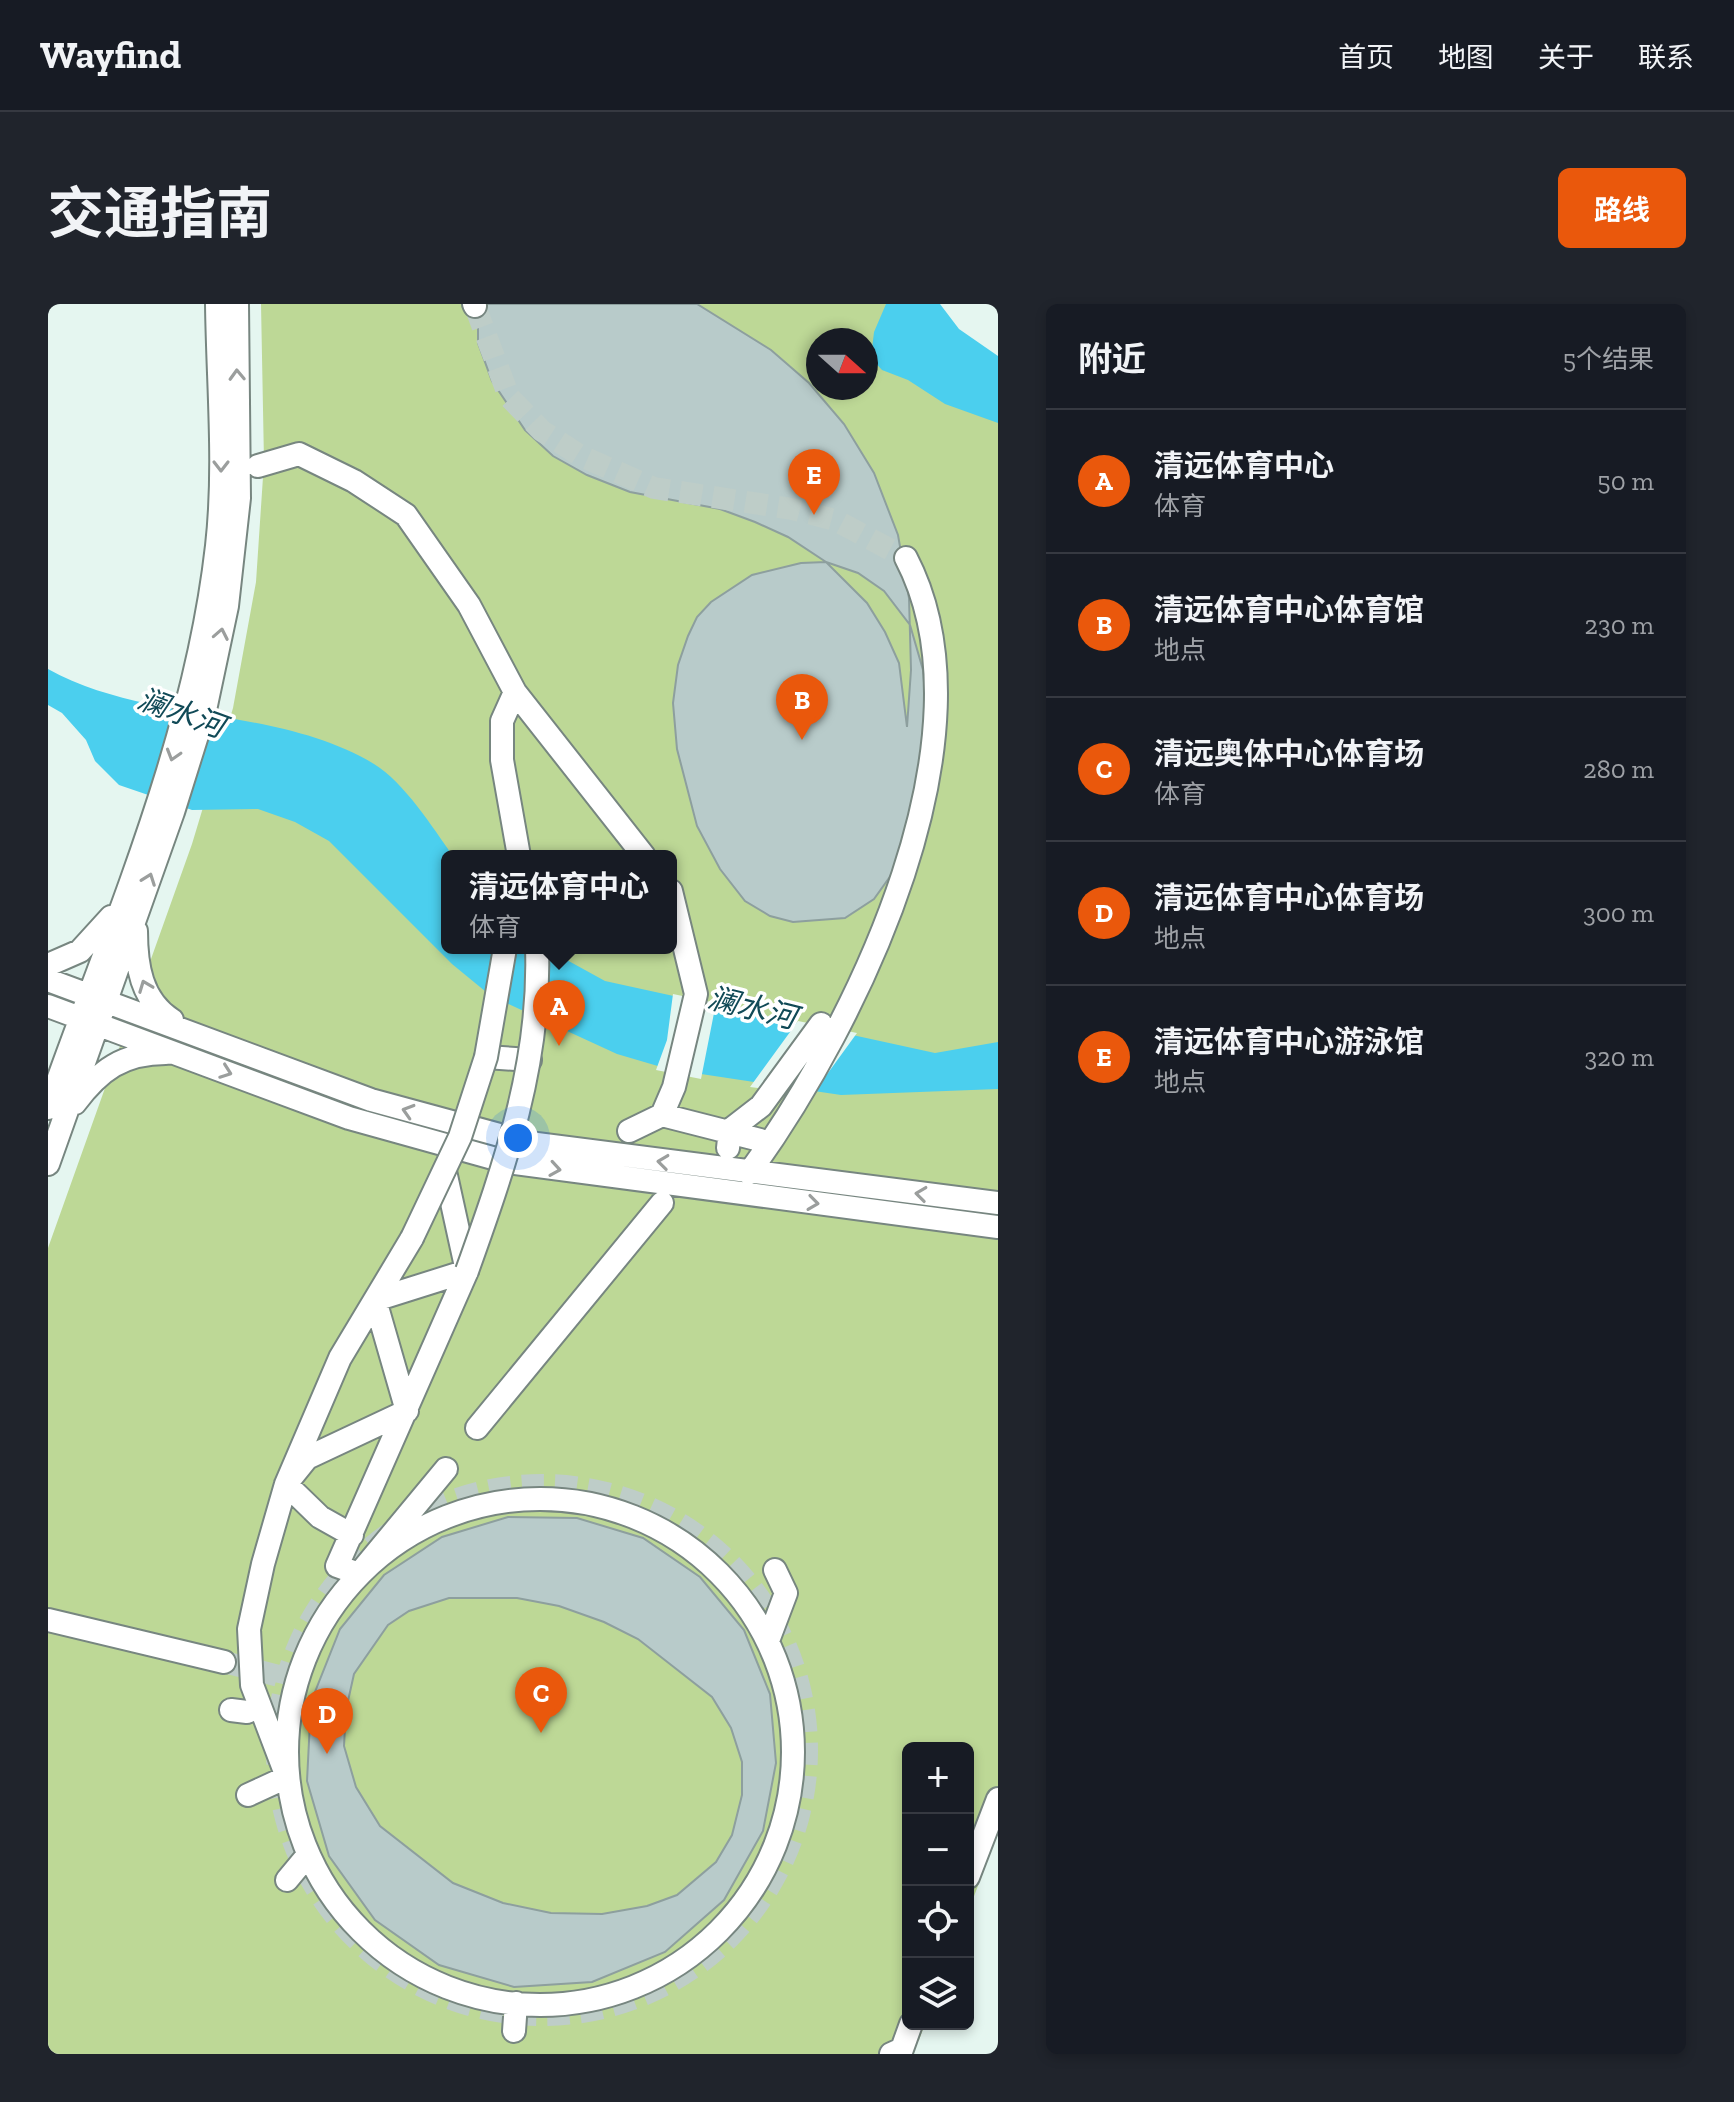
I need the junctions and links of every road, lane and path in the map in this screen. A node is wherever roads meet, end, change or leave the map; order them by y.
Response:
1 (217, 304) edge
2 (237, 304) edge
3 (258, 466) dead end
4 (906, 558) tunnel mouth
5 (951, 625) dead end
6 (515, 692) junction
7 (196, 706) junction
8 (164, 809) junction
9 (518, 850) edge
10 (639, 850) edge
11 (124, 895) junction
12 (136, 916) junction
13 (677, 916) edge
14 (910, 919) dead end
15 (504, 954) edge
16 (537, 954) edge
17 (48, 965) edge
18 (48, 980) edge
19 (97, 998) junction
20 (48, 1006) edge
21 (88, 1021) junction
22 (821, 1024) dead end
23 (194, 1034) junction
24 (174, 1053) junction
25 (48, 1054) edge
26 (486, 1057) junction
27 (530, 1060) junction
28 (54, 1108) edge
29 (662, 1115) junction
30 (629, 1131) dead end
31 (729, 1139) junction
32 (760, 1140) dead end
33 (48, 1164) edge
34 (445, 1171) junction
35 (749, 1173) junction
36 (662, 1203) dead end
37 (998, 1203) edge
38 (998, 1227) edge
39 (467, 1271) junction
40 (375, 1300) junction
41 (407, 1411) junction
42 (477, 1428) dead end
43 (446, 1469) dead end
44 (286, 1484) junction
45 (352, 1535) junction
46 (775, 1570) dead end
47 (359, 1574) junction
48 (48, 1620) edge
49 (769, 1638) junction
50 (224, 1662) tunnel mouth
51 (260, 1706) junction
52 (231, 1710) dead end
53 (287, 1777) junction
54 (248, 1795) dead end
55 (998, 1799) edge
56 (307, 1856) junction
57 (974, 1861) edge
58 (287, 1880) dead end
59 (516, 2003) junction
60 (909, 2030) edge
61 (514, 2031) dead end
62 (891, 2054) edge

1 -> 7 street
7 -> 2 street
3 - 6 street
4 - 5 street
6 - 9 street
6 - 10 street
7 - 8 street
8 - 11 street
12 -> 8 street
11 - 17 street
11 - 19 street
12 - 19 street
23 -> 12 street
13 - 29 street
14 - 35 street
15 - 26 street, bridge
16 - 27 street, bridge
18 - 19 street
19 - 21 street
19 - 23 street
20 - 21 street
21 - 24 street
21 - 28 street
22 - 31 street
35 -> 23 street
24 - 28 street
24 -> 38 street
25 - 28 street
26 - 27 street
26 - 34 street, bridge
27 - 39 street, bridge
28 - 33 street
29 - 30 street
29 - 31 street
31 - 32 street
34 - 39 street
34 - 40 street, bridge
37 -> 35 street
36 - 42 street
39 - 40 street
39 - 41 street
40 - 41 street
40 - 44 street
41 - 44 street
41 - 45 street
43 - 47 street
44 - 45 street
44 - 51 street
45 - 47 street
46 - 49 street
47 - 49 street
47 - 53 street
48 - 50 street
49 - 59 street
51 - 52 street
51 - 53 street
53 - 54 street
53 - 56 street
55 - 57 street
56 - 58 street
56 - 59 street
59 - 61 street
60 - 62 street

